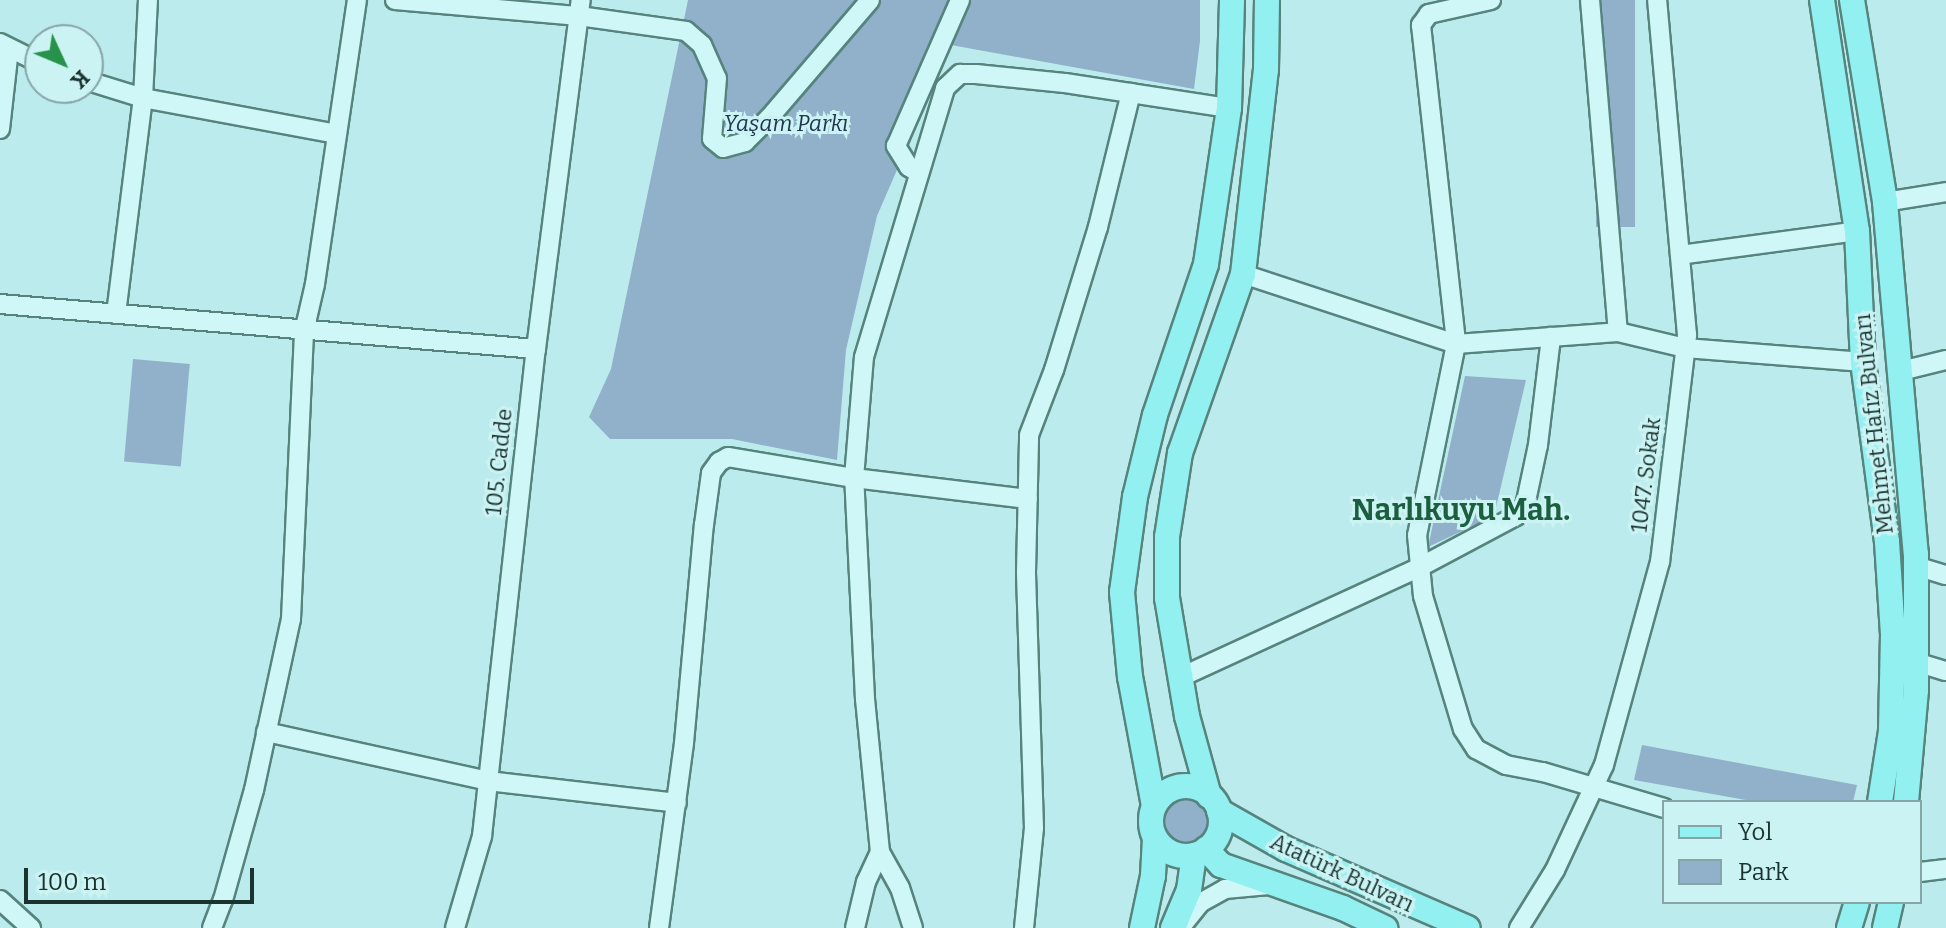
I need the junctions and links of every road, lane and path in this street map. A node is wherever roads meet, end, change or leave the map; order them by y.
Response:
1 (148, 0) edge
2 (357, 0) edge
3 (395, 0) edge
4 (870, 0) edge
5 (960, 0) edge
6 (1232, 0) edge
7 (1267, 0) edge
8 (1491, 0) edge
9 (1590, 0) edge
10 (1657, 0) edge
11 (1822, 0) edge
12 (1852, 0) edge
13 (580, 8) edge
14 (5, 46) edge
15 (24, 55) edge
16 (104, 86) edge
17 (1131, 93) junction
18 (143, 98) junction
19 (1229, 108) junction
20 (0, 129) edge
21 (337, 134) junction
22 (919, 173) junction
23 (1946, 192) edge
24 (1885, 202) junction
25 (1857, 231) junction
26 (1680, 255) junction
27 (1243, 274) junction
28 (0, 304) edge
29 (116, 314) junction
30 (304, 332) junction
31 (1618, 332) junction
32 (1551, 337) junction
33 (1456, 344) junction
34 (1685, 348) junction
35 (536, 349) junction
36 (1946, 360) edge
37 (1863, 362) junction
38 (1901, 371) junction
39 (854, 478) junction
40 (1028, 499) junction
41 (1916, 566) junction
42 (1420, 567) junction
43 (1946, 575) edge
44 (1916, 662) junction
45 (1946, 671) edge
46 (1181, 677) junction
47 (266, 732) junction
48 (488, 781) junction
49 (1592, 788) junction
50 (1880, 800) edge
51 (1906, 800) edge
52 (677, 803) junction
53 (1214, 803) junction
54 (1154, 806) junction
55 (1662, 807) edge
56 (1155, 838) junction
57 (880, 852) junction
58 (1200, 852) junction
59 (1946, 869) edge
60 (1922, 872) edge
61 (1276, 884) junction
62 (0, 900) edge
63 (1856, 904) edge
64 (1891, 904) edge
65 (31, 928) edge
66 (212, 928) edge
67 (455, 928) edge
68 (659, 928) edge
69 (855, 928) edge
70 (913, 928) edge
71 (1024, 928) edge
72 (1142, 928) edge
73 (1173, 928) edge
74 (1180, 928) edge
75 (1385, 928) edge
76 (1468, 928) edge
77 (1519, 928) edge
78 (1849, 928) edge
79 (1885, 928) edge

1 - 18 street
2 - 21 street
3 - 13 street
4 - 13 street
5 - 22 street
6 - 19 main road
7 - 27 main road
8 - 33 street
9 - 31 street
10 - 26 street, 1047. Sokak
11 - 25 main road, Mehmet Hafız Bulvarı
12 - 24 main road, Mehmet Hafız Bulvarı
13 - 35 street, 105. Cadde
14 - 15 street
14 - 20 street
16 - 18 street
17 - 19 street
17 - 22 street
17 - 40 street
18 - 21 street
18 - 29 street
19 - 54 main road
21 - 30 street
22 - 39 street
23 - 24 street
24 - 38 main road, Mehmet Hafız Bulvarı
25 - 26 street
25 - 37 main road, Mehmet Hafız Bulvarı
26 - 34 street, 1047. Sokak
27 - 33 street
27 - 46 main road
28 - 29 street
29 - 30 street
30 - 35 street
30 - 47 street
31 - 32 street
31 - 34 street
32 - 33 street
32 - 42 street
33 - 42 street
34 - 37 street
34 - 49 street, 1047. Sokak
35 - 48 street, 105. Cadde
36 - 38 street
37 - 50 main road, Mehmet Hafız Bulvarı
38 - 41 main road, Mehmet Hafız Bulvarı
39 - 40 street
39 - 52 street
39 - 57 street
40 - 71 street
41 - 43 street
41 - 44 main road, Mehmet Hafız Bulvarı
42 - 46 street
42 - 49 street
44 - 45 street
44 - 51 main road, Mehmet Hafız Bulvarı
46 - 53 main road
47 - 48 street
47 - 66 street
48 - 52 street
48 - 67 street, 105. Cadde
49 - 55 street
49 - 77 street, 1047. Sokak
52 - 68 street
53 - 54 main road
53 - 58 main road
53 - 76 main road, Atatürk Bulvarı
54 - 56 main road
56 - 58 main road
56 - 72 main road
57 - 69 street
57 - 70 street
58 - 61 main road, Atatürk Bulvarı
58 - 73 main road
59 - 60 street
61 - 74 street
61 - 75 main road, Atatürk Bulvarı
62 - 65 street
63 - 78 main road
64 - 79 main road

